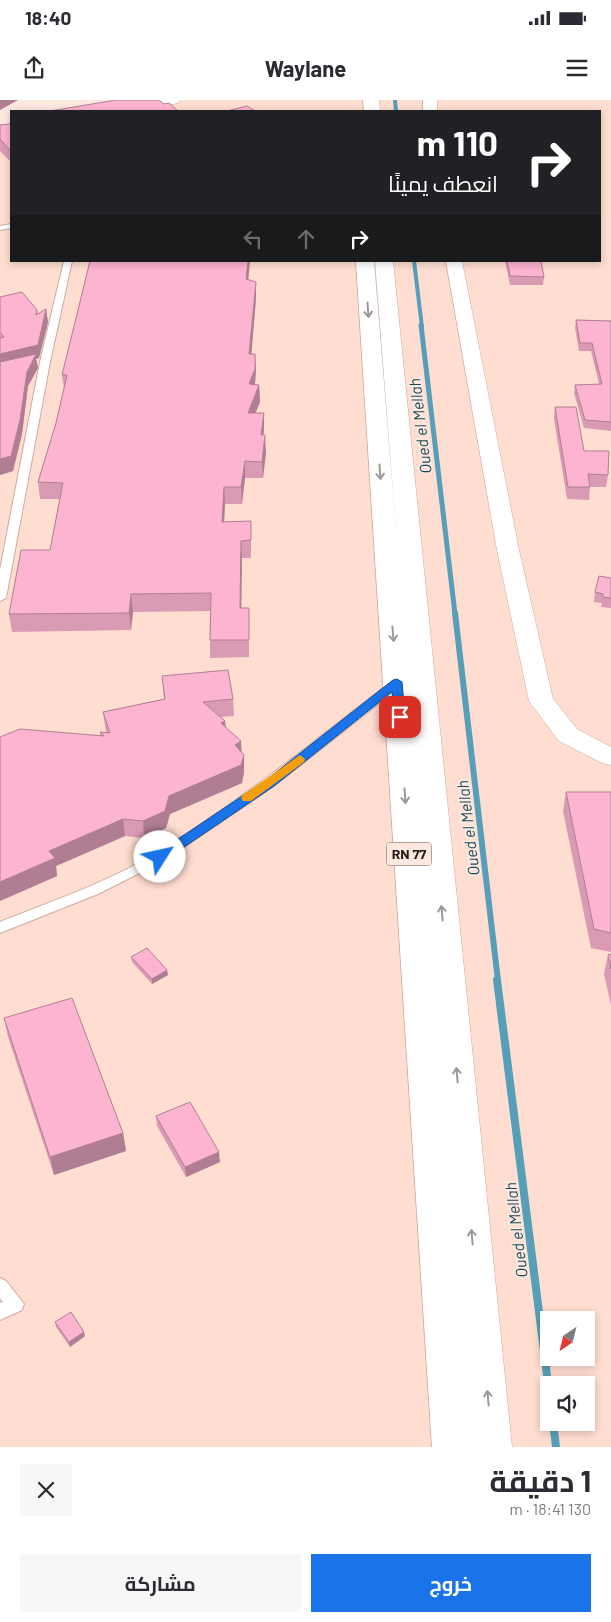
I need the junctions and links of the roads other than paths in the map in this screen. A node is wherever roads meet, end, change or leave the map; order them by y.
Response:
1 (173, 100) edge
2 (126, 110) edge
3 (68, 262) edge
4 (364, 262) edge
5 (384, 262) edge
6 (454, 262) edge
7 (0, 598) edge
8 (397, 682) junction
9 (611, 757) edge
10 (0, 928) edge
11 (0, 1286) edge
12 (0, 1312) edge
13 (452, 1447) edge
14 (492, 1447) edge

1 - 2 street
3 - 7 lane
4 -> 8 main road, RN 77
14 -> 5 main road, RN 77
6 - 9 street
8 - 10 lane
8 -> 13 main road, RN 77
11 - 12 lane

